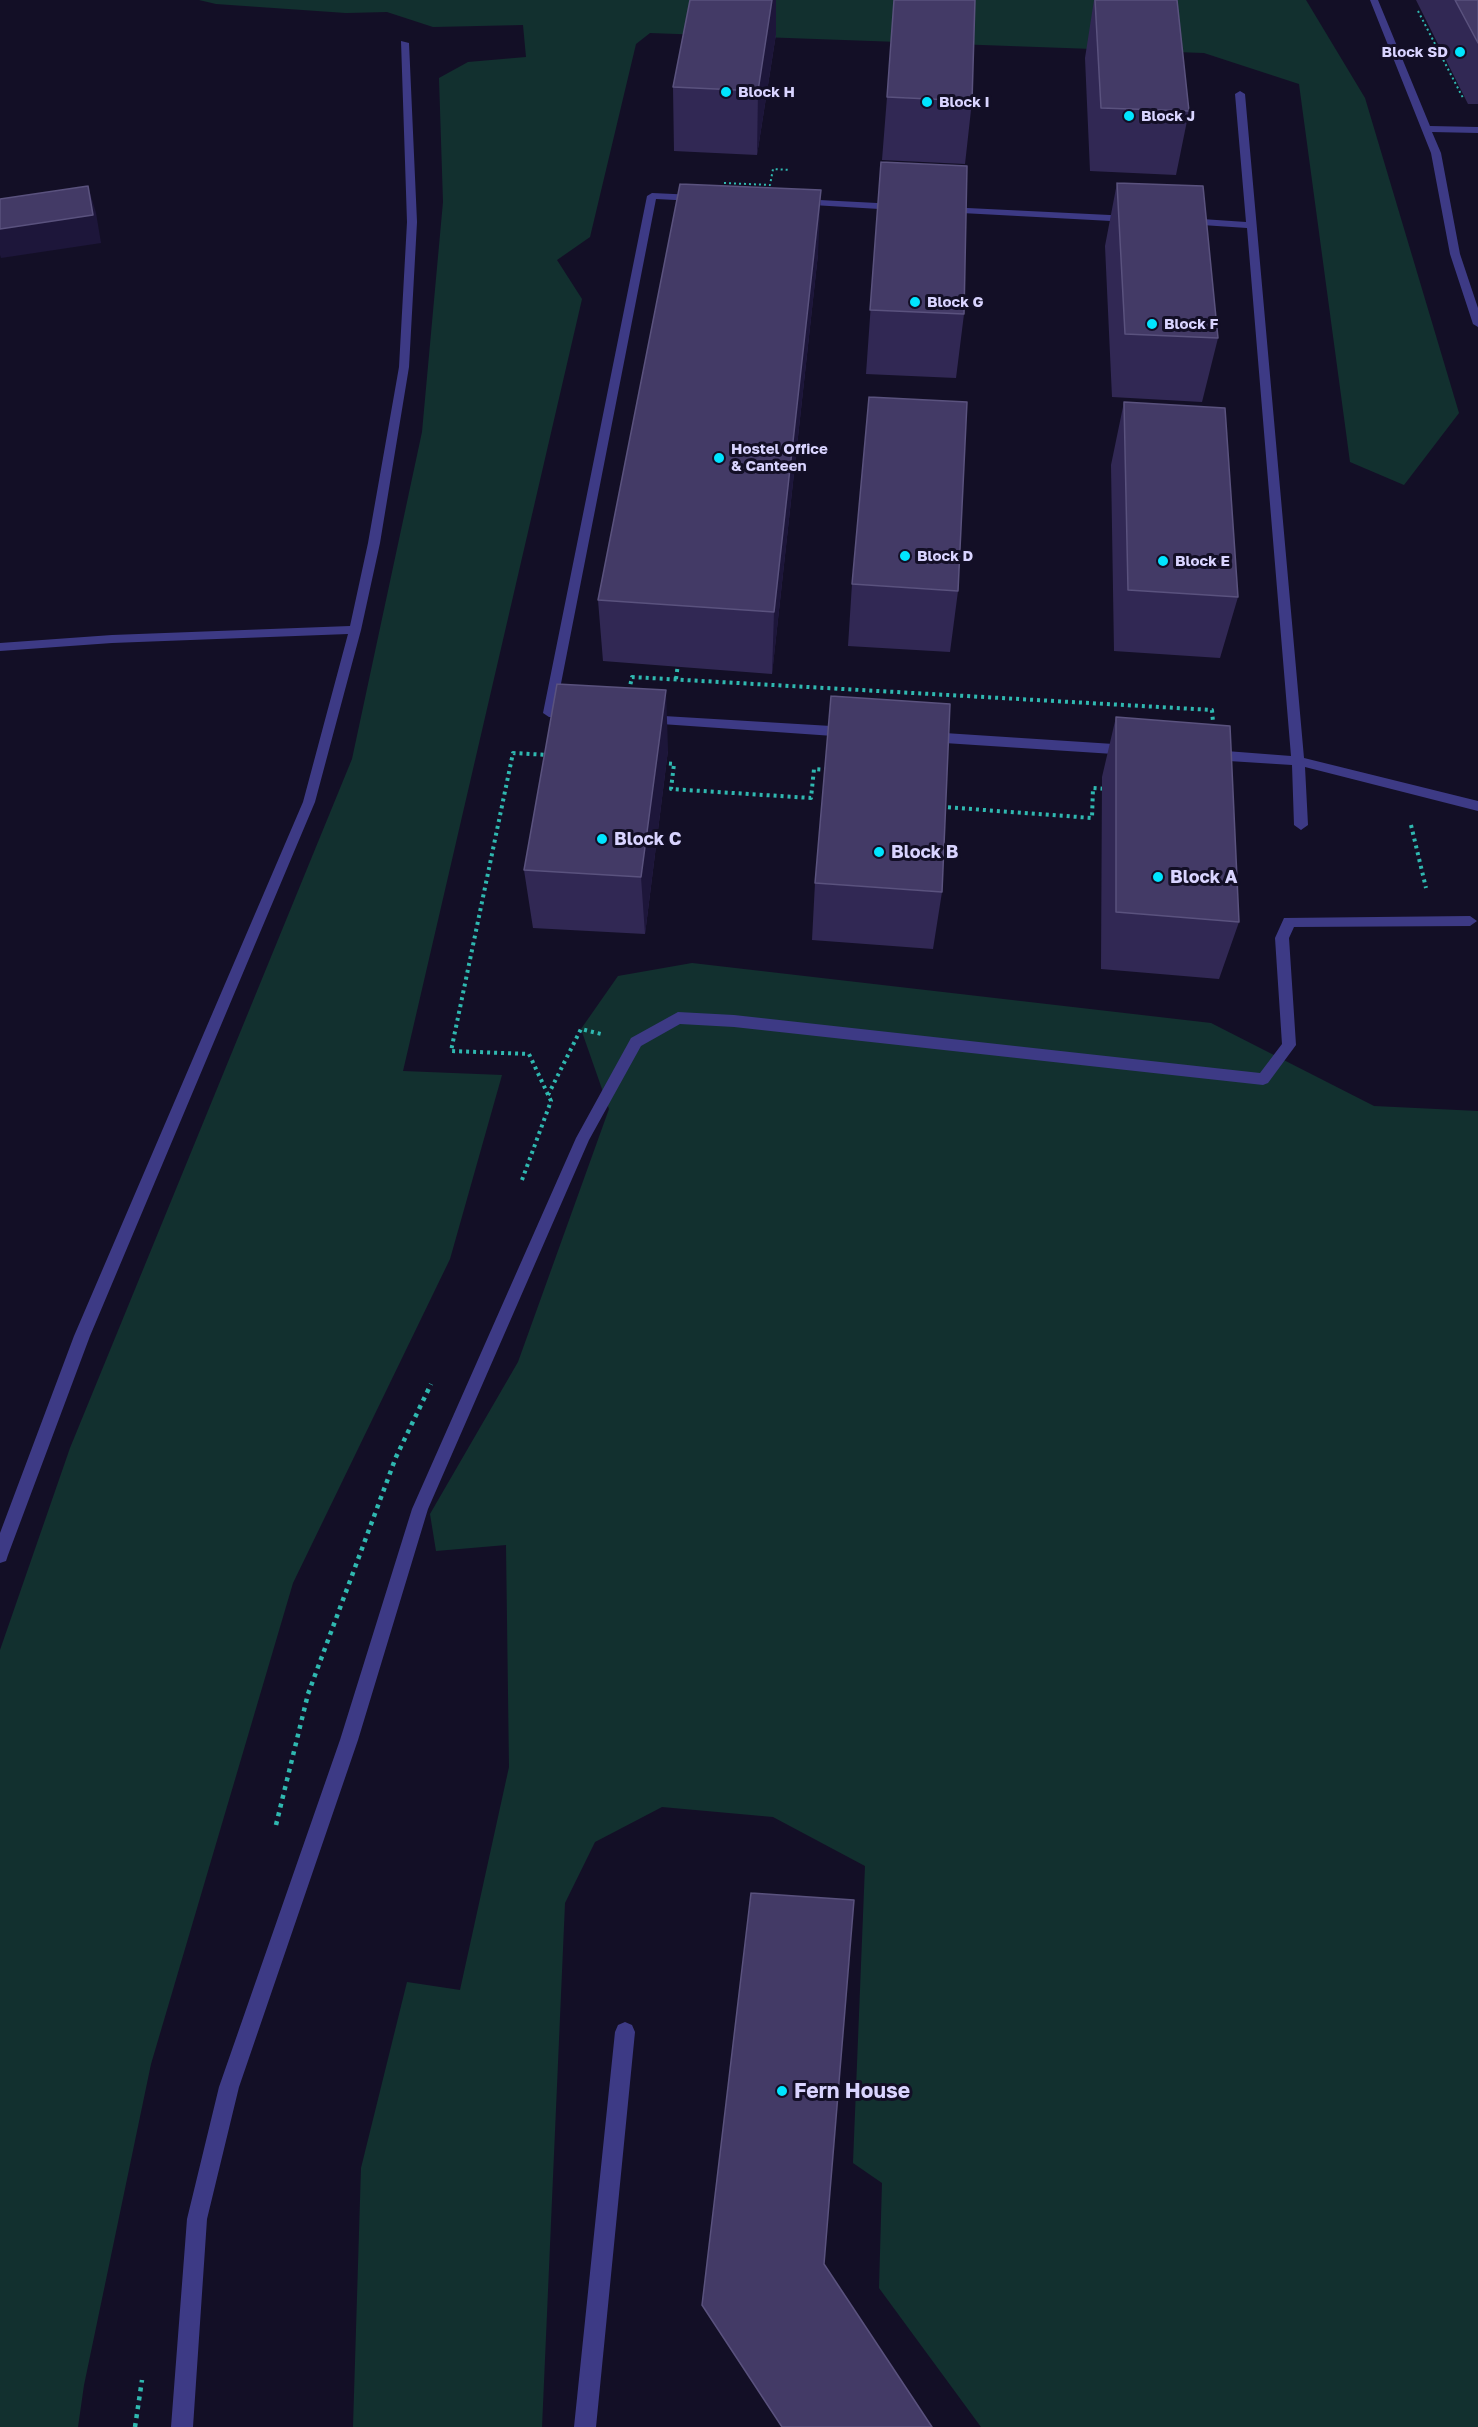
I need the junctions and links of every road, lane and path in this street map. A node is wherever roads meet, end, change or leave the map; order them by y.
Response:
1 (1374, 0) edge
2 (1417, 10) dead end
3 (404, 43) dead end
4 (1240, 94) dead end
5 (1464, 100) dead end
6 (1426, 129) junction
7 (1478, 130) edge
8 (711, 198) edge
9 (787, 202) edge
10 (903, 207) edge
11 (939, 209) edge
12 (1142, 219) edge
13 (1178, 221) edge
14 (1250, 225) junction
15 (1478, 324) edge
16 (356, 630) junction
17 (0, 647) edge
18 (679, 656) edge
19 (676, 679) dead end
20 (581, 715) edge
21 (637, 718) edge
22 (861, 733) edge
23 (920, 736) edge
24 (1145, 751) edge
25 (1204, 754) edge
26 (560, 755) edge
27 (1298, 760) junction
28 (1478, 806) edge
29 (1301, 825) dead end
30 (1470, 921) dead end
31 (518, 1191) dead end
32 (437, 1373) dead end
33 (0, 1555) edge
34 (274, 1832) dead end
35 (626, 2032) dead end
36 (143, 2371) dead end
37 (135, 2427) edge
38 (182, 2427) edge
39 (585, 2427) edge

1 - 6 street
2 - 5 path
3 - 16 street
4 - 14 street
6 - 7 street
6 - 15 street
8 - 20 street
9 - 10 street
11 - 12 street
13 - 14 street
14 - 27 street
16 - 17 street
16 - 33 street
18 - 19 path
21 - 22 street
23 - 24 street
25 - 27 street
26 - 31 path
27 - 28 street
27 - 29 street
30 - 38 street
32 - 34 path
35 - 39 street
36 - 37 path

